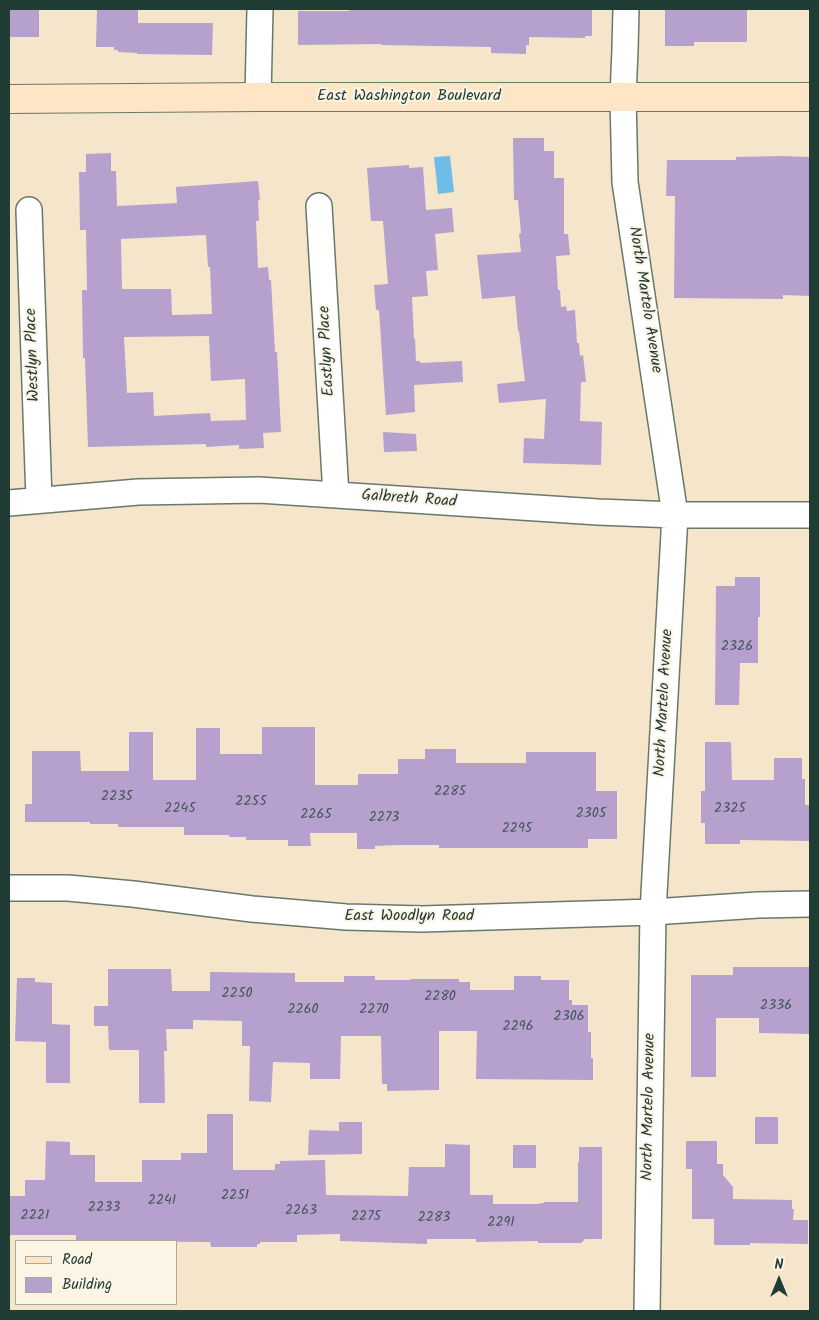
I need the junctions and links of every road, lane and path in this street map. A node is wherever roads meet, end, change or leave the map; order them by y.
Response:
1 (260, 9) edge
2 (626, 9) edge
3 (258, 97) junction
4 (9, 98) edge
5 (623, 98) junction
6 (810, 98) edge
7 (319, 206) dead end
8 (29, 210) dead end
9 (336, 495) junction
10 (39, 500) junction
11 (9, 503) edge
12 (676, 515) junction
13 (810, 515) edge
14 (9, 888) edge
15 (810, 904) edge
16 (653, 912) junction
17 (647, 1311) edge

1 - 3 street
2 - 5 street, North Martelo Avenue
3 - 4 main road, East Washington Boulevard
3 - 5 main road, East Washington Boulevard
5 - 6 main road, East Washington Boulevard
5 - 12 street, North Martelo Avenue
7 - 9 street, Eastlyn Place
8 - 10 street, Westlyn Place
9 - 10 street, Galbreth Road
9 - 12 street, Galbreth Road
10 - 11 street, Galbreth Road
12 - 13 street, Galbreth Road
12 - 16 street, North Martelo Avenue
14 - 16 street, East Woodlyn Road
15 - 16 street, East Woodlyn Road
16 - 17 street, North Martelo Avenue

